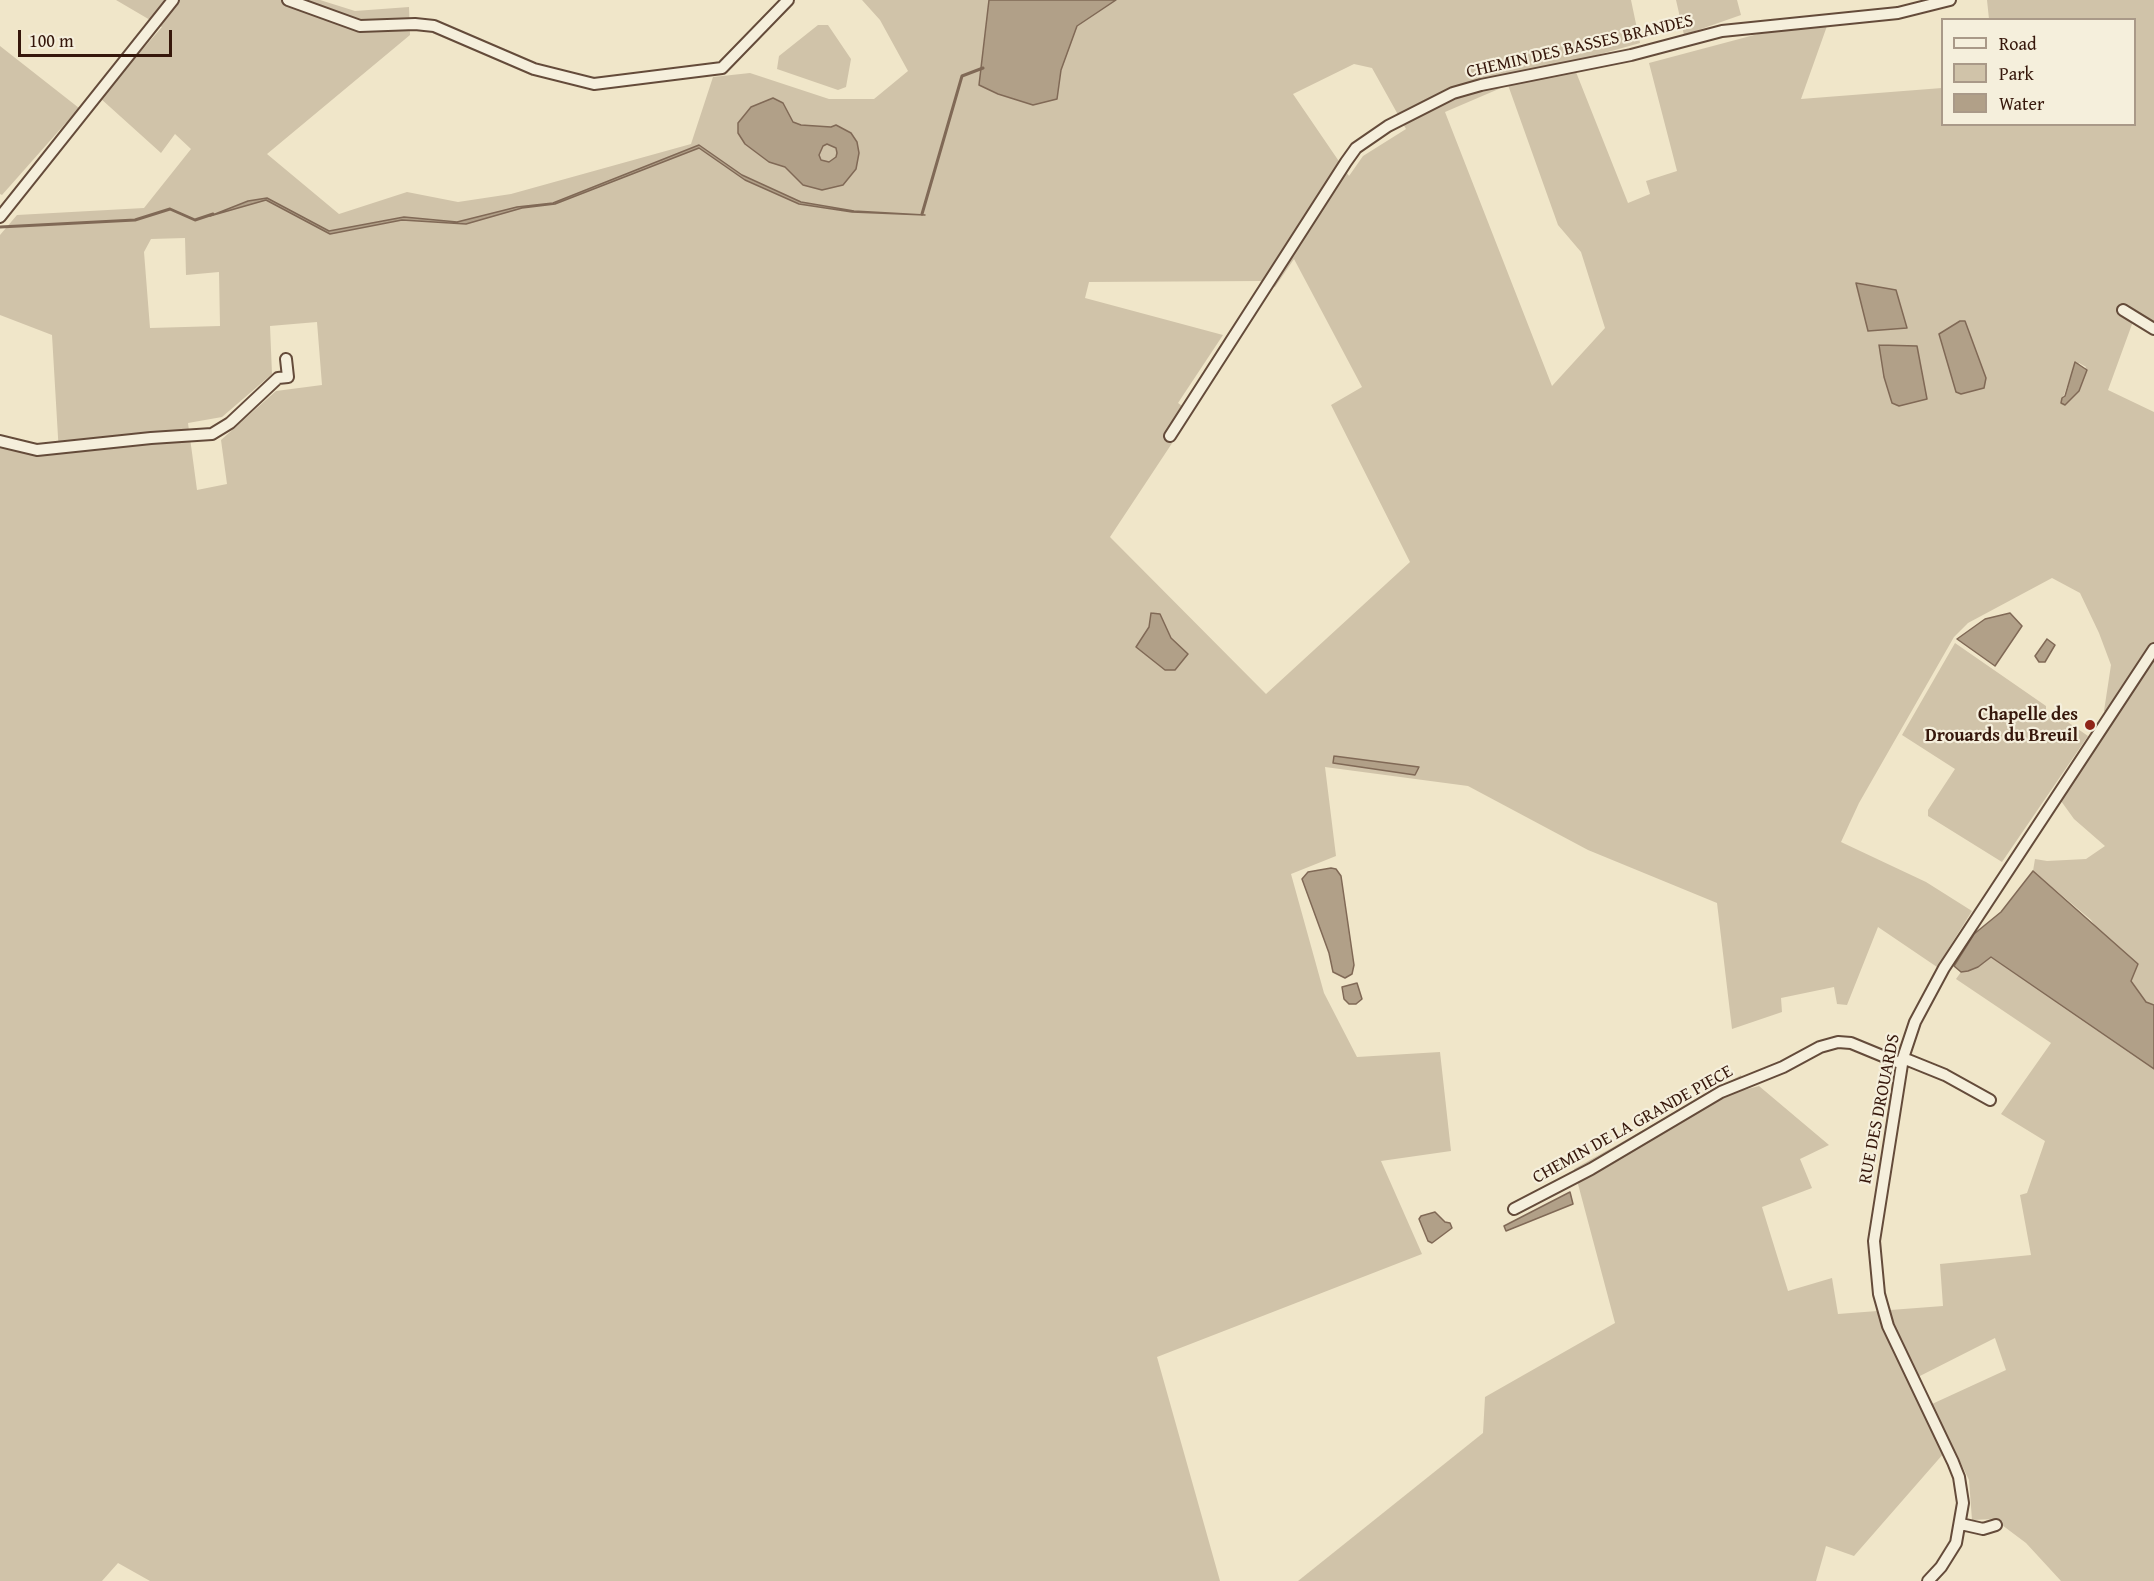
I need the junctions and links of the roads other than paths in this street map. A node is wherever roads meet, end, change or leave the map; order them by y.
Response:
1 (173, 0) edge
2 (288, 0) edge
3 (788, 0) edge
4 (1950, 0) edge
5 (2, 214) edge
6 (2122, 310) dead end
7 (2154, 329) edge
8 (286, 358) dead end
9 (1170, 436) dead end
10 (0, 441) edge
11 (2154, 649) edge
12 (1903, 1061) junction
13 (1990, 1100) dead end
14 (1514, 1209) dead end
15 (1961, 1524) junction
16 (1996, 1525) dead end
17 (1928, 1581) edge

1 - 5 street
2 - 3 street
4 - 9 street, CHEMIN DES BASSES BRANDES
6 - 7 street
8 - 10 street
11 - 12 street, RUE DES DROUARDS
12 - 13 street, CHEMIN DE LA GRANDE PIECE
12 - 14 street, CHEMIN DE LA GRANDE PIECE
12 - 15 street, RUE DES DROUARDS
15 - 16 street
15 - 17 street, RUE DES DROUARDS

